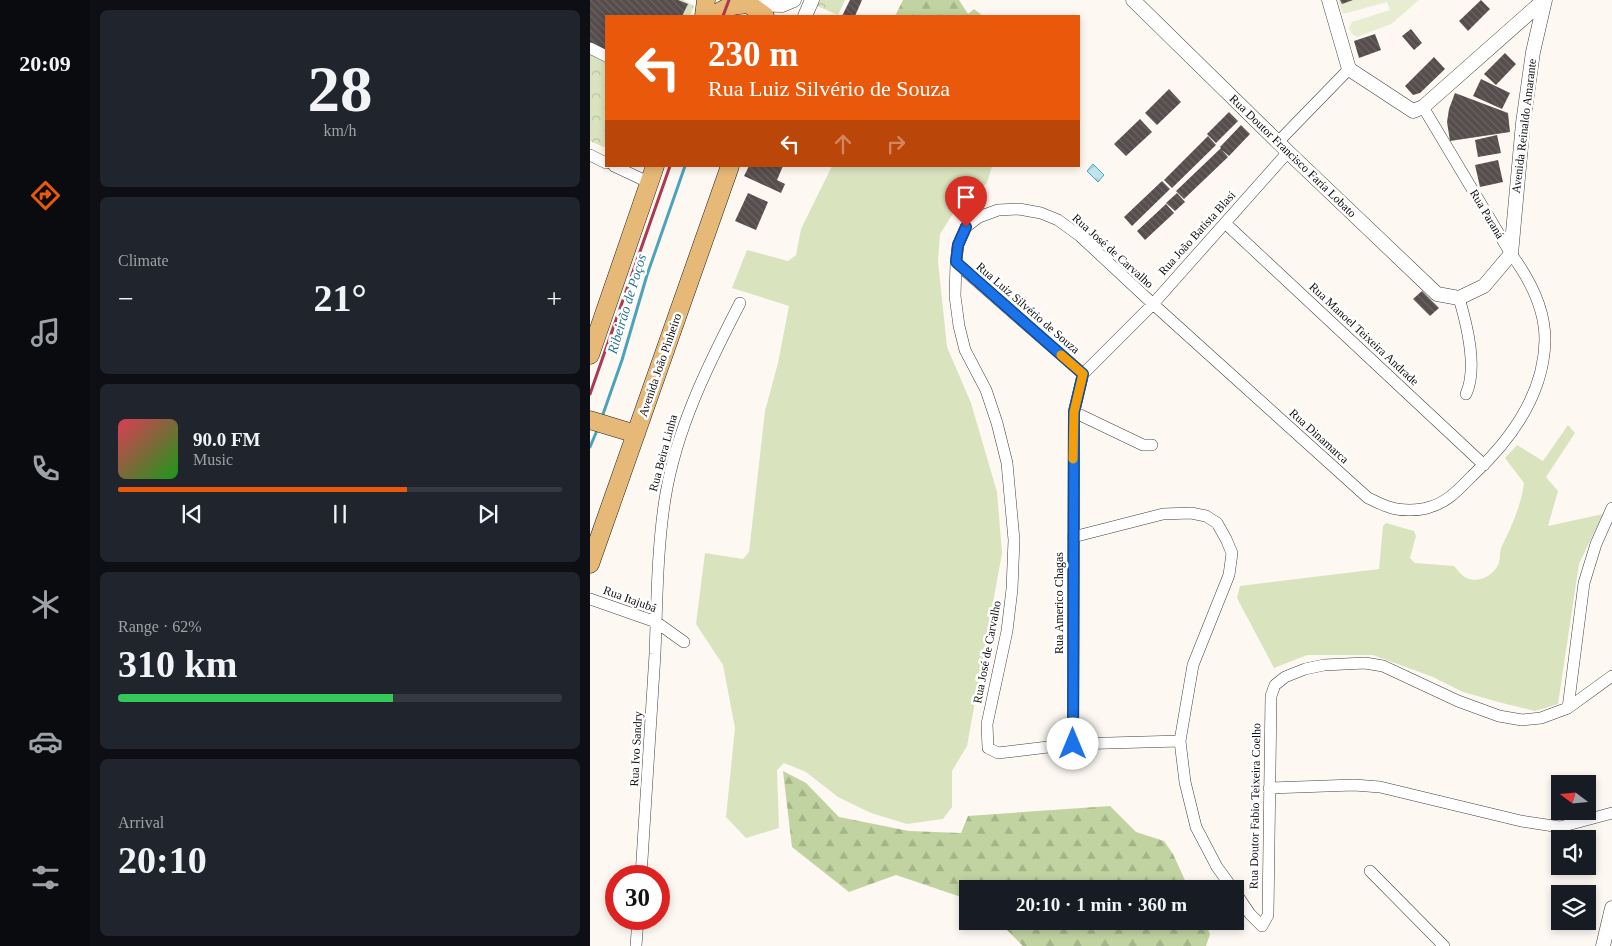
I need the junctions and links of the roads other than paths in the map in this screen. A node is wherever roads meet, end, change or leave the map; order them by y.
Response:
1 (706, 0) edge
2 (794, 0) edge
3 (812, 0) edge
4 (1133, 0) edge
5 (1329, 0) edge
6 (1545, 0) edge
7 (752, 7) edge
8 (704, 15) edge
9 (715, 15) edge
10 (805, 15) edge
11 (590, 48) edge
12 (605, 56) edge
13 (1349, 68) junction
14 (1423, 107) junction
15 (1278, 142) junction
16 (1288, 152) junction
17 (590, 155) edge
18 (605, 162) edge
19 (616, 167) edge
20 (656, 167) edge
21 (730, 167) edge
22 (650, 183) junction
23 (1225, 223) junction
24 (1511, 254) junction
25 (956, 262) junction
26 (1459, 298) junction
27 (740, 303) dead end
28 (1153, 304) junction
29 (595, 318) edge
30 (590, 355) edge
31 (1083, 374) junction
32 (1466, 394) dead end
33 (1074, 412) junction
34 (590, 420) edge
35 (628, 432) junction
36 (1152, 444) dead end
37 (1484, 465) junction
38 (1612, 508) edge
39 (1073, 537) junction
40 (590, 564) edge
41 (590, 599) edge
42 (656, 622) junction
43 (684, 642) dead end
44 (1612, 676) edge
45 (1568, 708) junction
46 (1180, 741) junction
47 (1073, 744) junction
48 (1269, 788) junction
49 (1612, 813) edge
50 (642, 865) edge
51 (1370, 871) dead end
52 (1226, 880) edge
53 (1244, 905) edge
54 (1612, 908) edge
55 (637, 930) edge
56 (636, 946) edge
57 (1444, 946) edge
58 (1603, 946) edge

1 - 8 main road
2 - 7 street
3 - 10 street
4 - 15 street, Rua Doutor Francisco Faria Lobato
5 - 13 street
6 - 14 street
6 - 24 street, Avenida Reinaldo Amarante
7 - 9 main road
11 - 12 street
13 - 14 street
13 - 15 street
14 - 24 street, Rua Paraná
15 - 16 street, Rua Doutor Francisco Faria Lobato
16 - 23 street, Rua João Batista Blasi
16 - 26 street, Rua Doutor Francisco Faria Lobato
17 - 18 street
19 - 22 street
20 - 22 main road
21 - 35 main road, Avenida João Pinheiro
22 - 29 main road
23 - 28 street, Rua João Batista Blasi
23 - 37 street, Rua Manoel Teixeira Andrade
24 - 26 street
24 - 37 street, Rua Paraná
25 - 28 street, Rua José de Carvalho
25 - 31 street, Rua Luiz Silvério de Souza
25 - 47 street, Rua José de Carvalho
26 - 32 street
27 - 42 street, Rua Beira Linha
28 - 31 street, Rua João Batista Blasi
28 - 37 street, Rua Dinamarca
29 - 30 main road
31 - 33 street, Rua Americo Chagas
33 - 36 street
33 - 39 street, Rua Americo Chagas
34 - 35 main road
35 - 40 main road, Avenida João Pinheiro
38 - 45 street
39 - 46 street
39 - 47 street, Rua Americo Chagas
41 - 42 street, Rua Itajubá
42 - 43 street, Rua Itajubá
42 - 50 street, Rua Ivo Sandry
44 - 45 street
45 - 48 street, Rua Doutor Fabio Teixeira Coelho
46 - 47 street
46 - 52 street
48 - 49 street
48 - 53 street, Rua Doutor Fabio Teixeira Coelho
51 - 57 street
54 - 58 street
55 - 56 street

